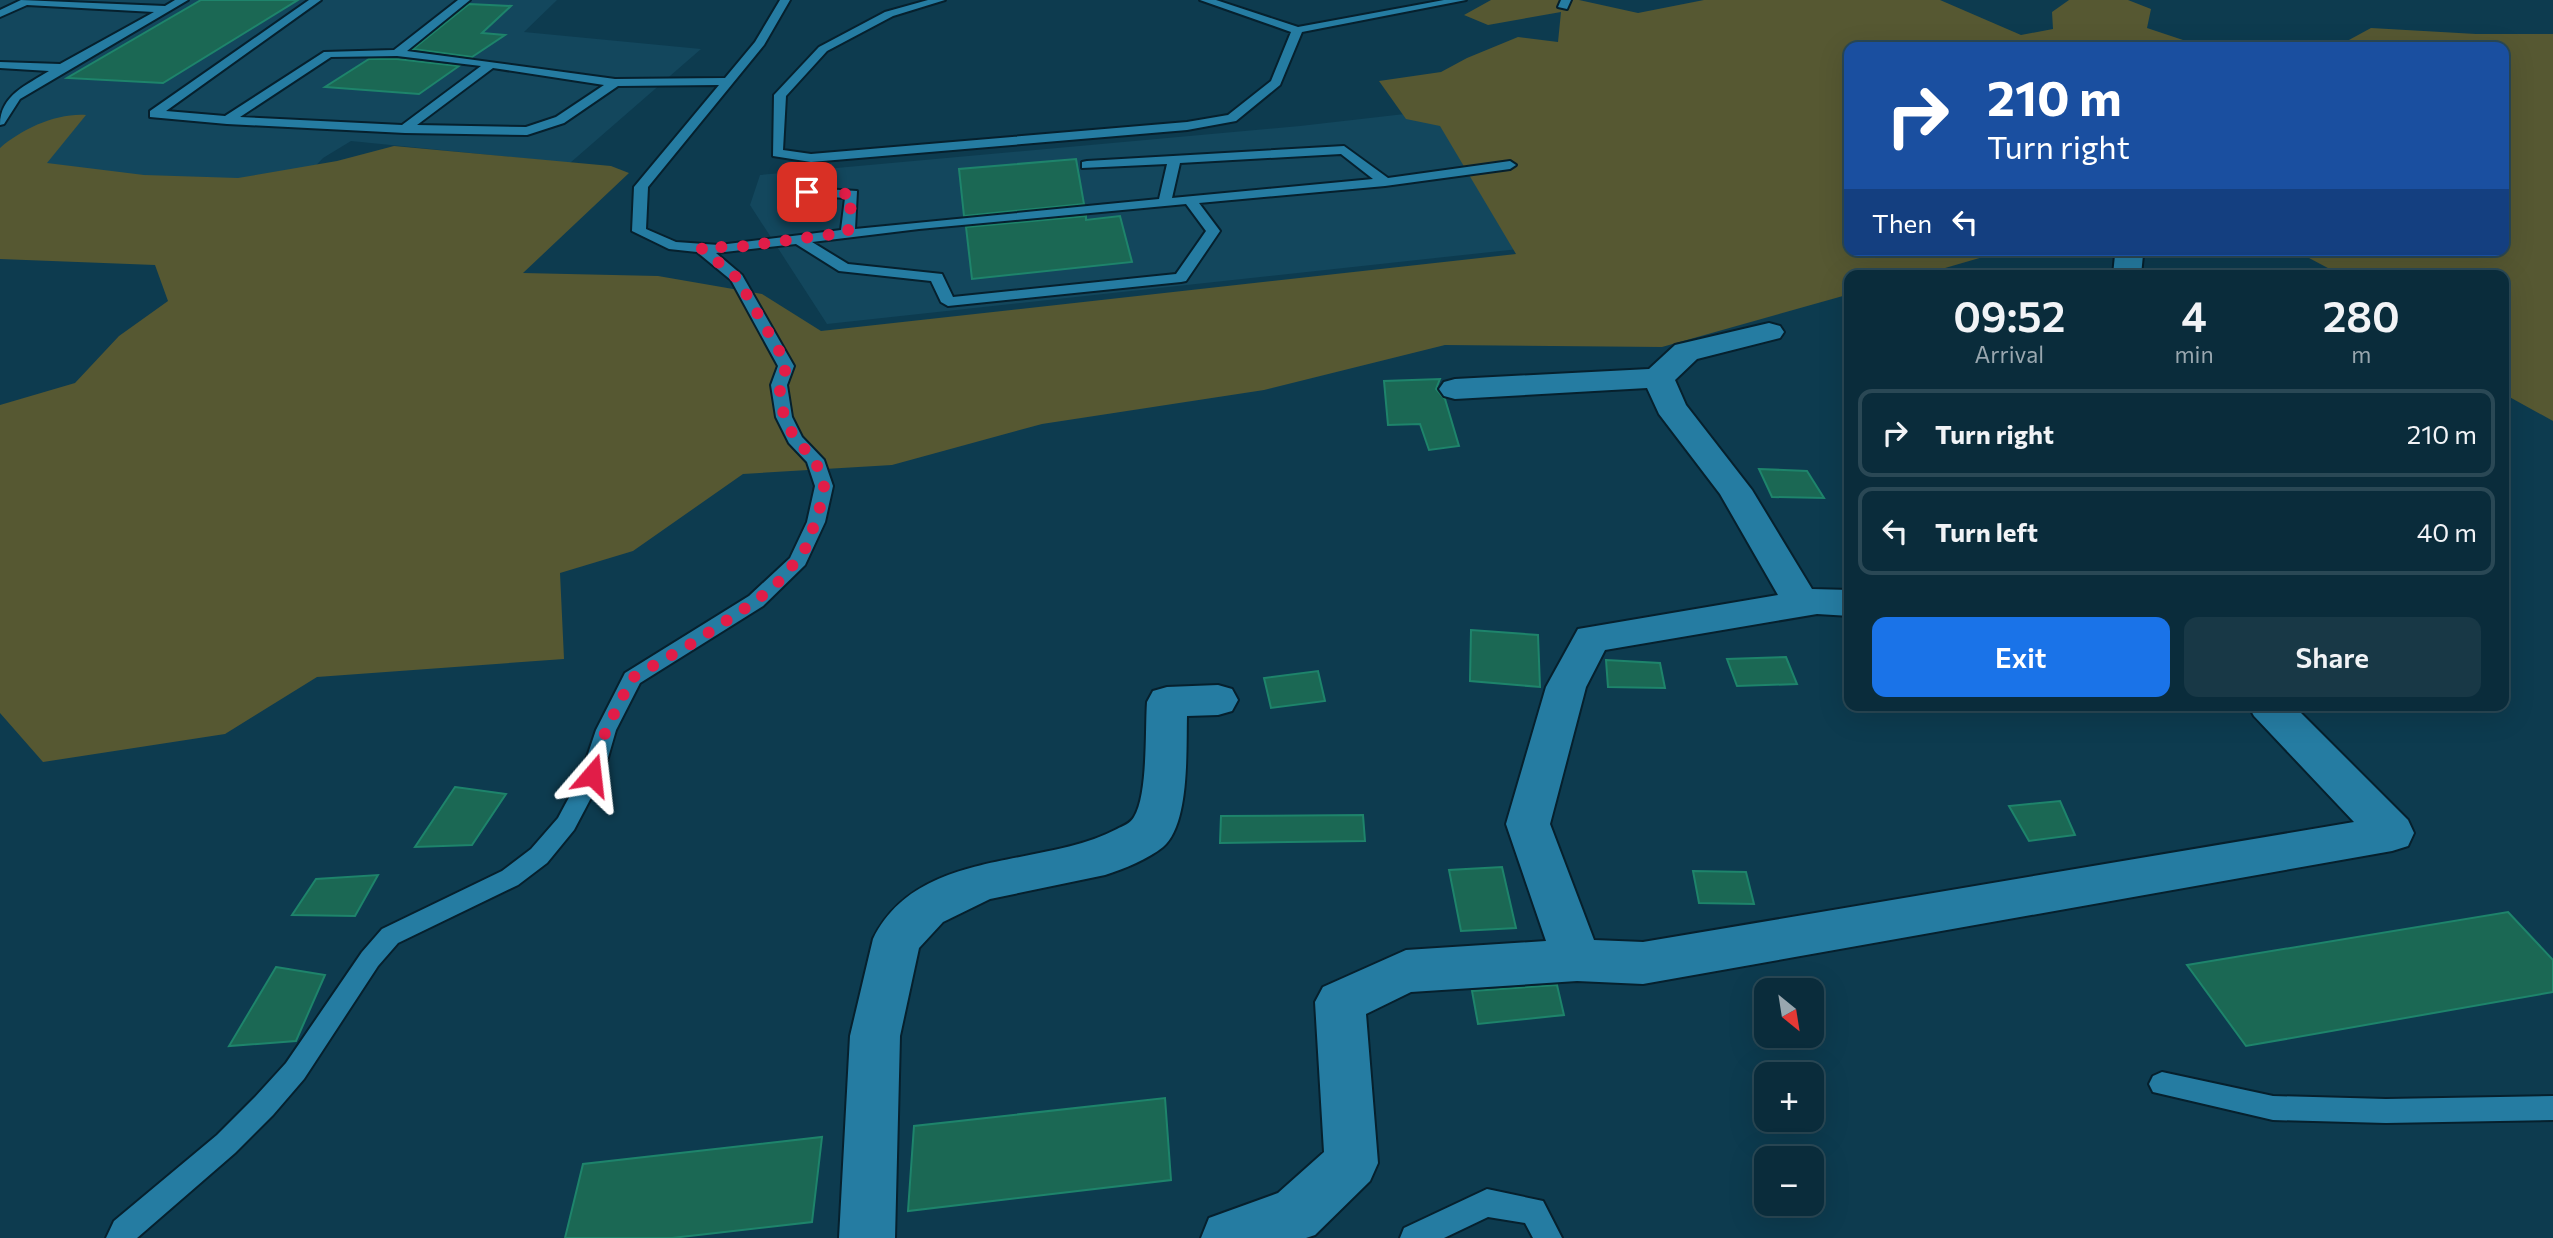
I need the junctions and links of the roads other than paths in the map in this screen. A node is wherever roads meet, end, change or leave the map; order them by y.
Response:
1 (183, 0) edge
2 (316, 0) edge
3 (465, 0) edge
4 (785, 0) edge
5 (940, 0) edge
6 (1205, 0) edge
7 (1461, 0) edge
8 (164, 9) junction
9 (0, 14) edge
10 (1297, 30) junction
11 (397, 53) junction
12 (491, 64) junction
13 (0, 65) edge
14 (62, 68) junction
15 (729, 81) junction
16 (615, 83) junction
17 (227, 120) junction
18 (0, 121) edge
19 (405, 129) junction
20 (1175, 159) junction
21 (1510, 165) dead end
22 (1087, 166) dead end
23 (1385, 182) junction
24 (807, 192) dead end
25 (1190, 200) junction
26 (1165, 201) junction
27 (848, 232) junction
28 (799, 240) junction
29 (701, 248) junction
30 (1769, 332) dead end
31 (1658, 378) junction
32 (1455, 389) dead end
33 (1844, 603) edge
34 (1802, 604) junction
35 (1218, 700) dead end
36 (2274, 711) edge
37 (1577, 960) junction
38 (2162, 1084) dead end
39 (2553, 1108) edge
40 (120, 1238) edge
41 (867, 1238) edge
42 (1231, 1238) edge
43 (1414, 1238) edge
44 (1548, 1238) edge

1 - 8 lane
2 - 17 lane
3 - 11 lane
4 - 15 lane
5 - 10 lane
6 - 10 lane
7 - 10 lane
8 - 9 lane
8 - 14 lane
11 - 12 lane
11 - 17 lane
12 - 16 lane
12 - 19 lane
13 - 14 lane
14 - 18 lane
15 - 16 lane
15 - 29 lane
16 - 19 lane
17 - 19 lane
20 - 22 lane
20 - 23 lane
20 - 26 lane
21 - 23 lane
23 - 25 lane
24 - 27 lane
25 - 26 lane
25 - 28 lane
26 - 27 lane
27 - 28 lane
28 - 29 lane
29 - 40 lane
30 - 31 street
31 - 32 street
31 - 34 street
33 - 34 street
34 - 37 street
35 - 41 street
36 - 37 street
37 - 42 street
38 - 39 lane
43 - 44 lane

